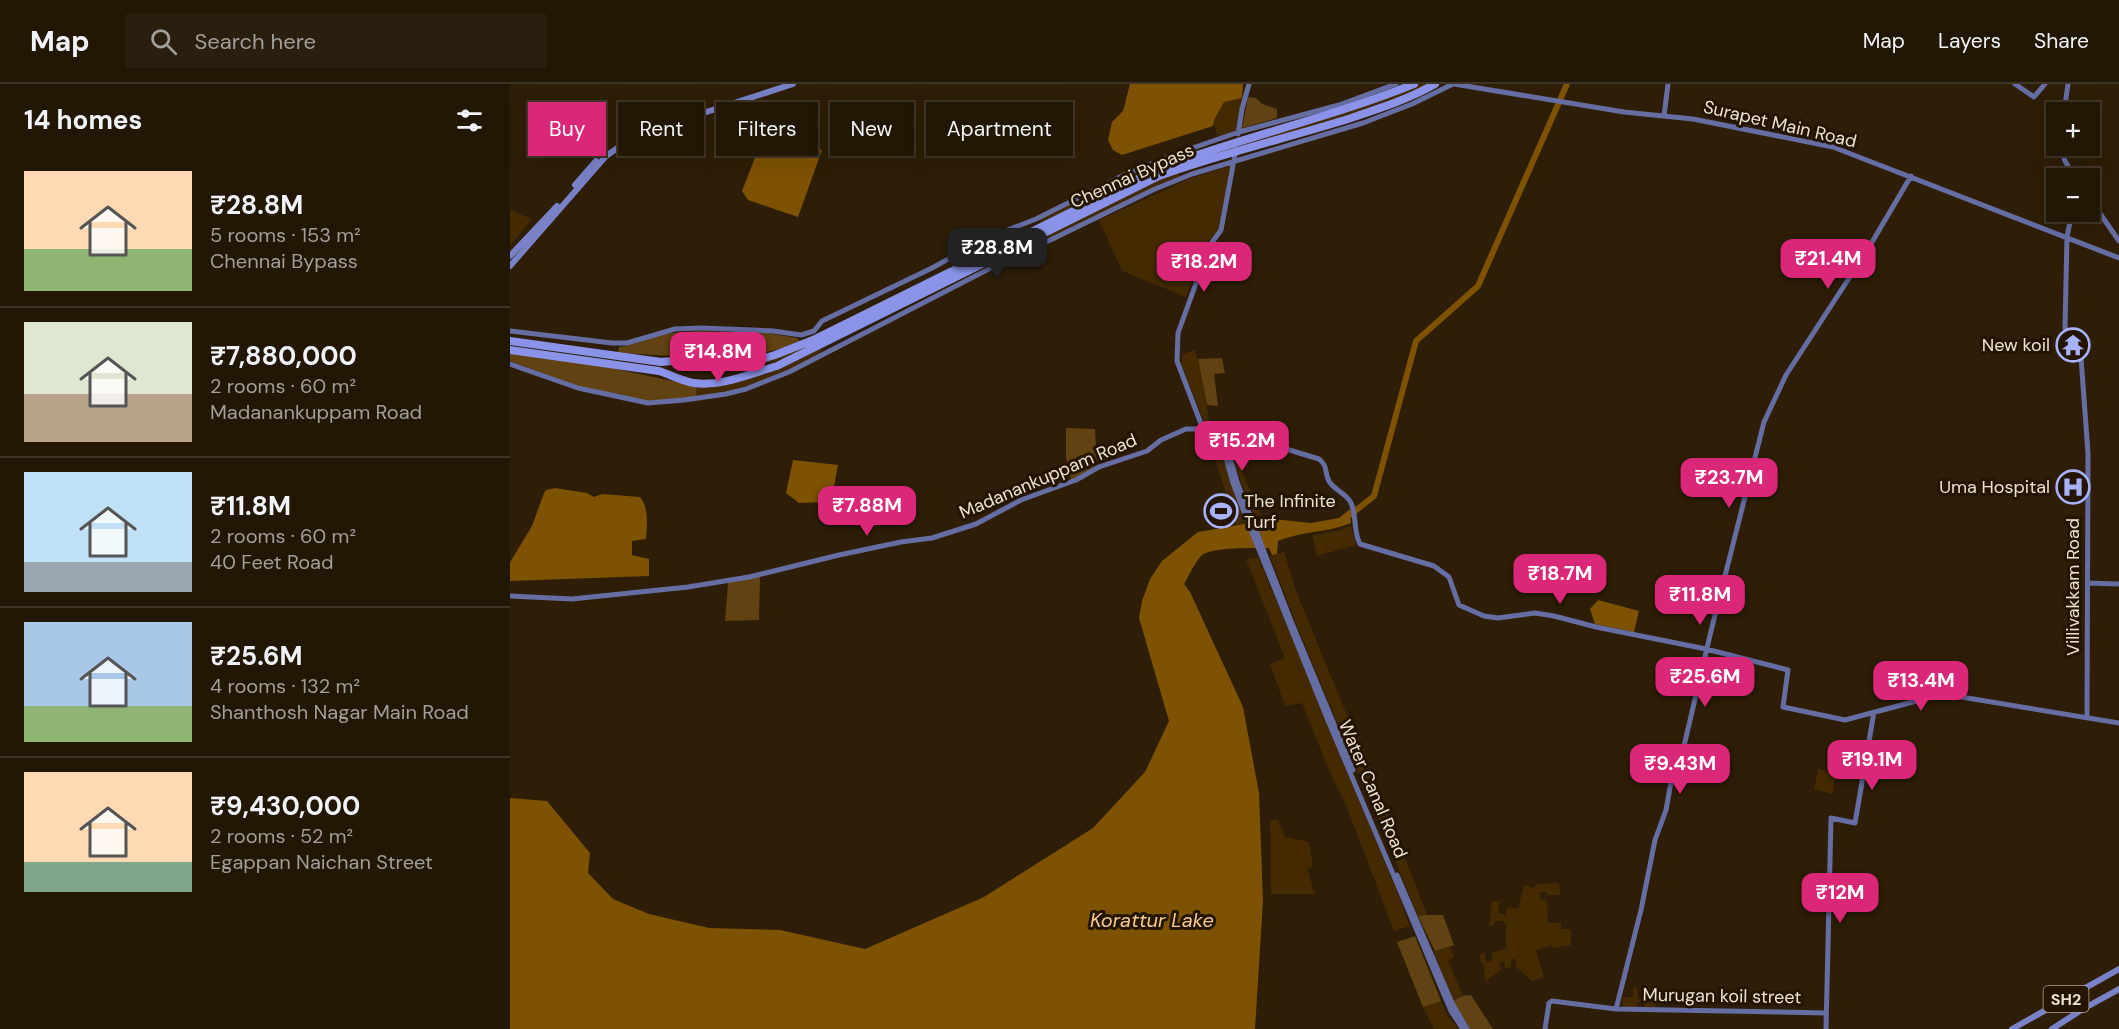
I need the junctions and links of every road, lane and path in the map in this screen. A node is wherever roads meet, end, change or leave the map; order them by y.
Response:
1 (778, 84) edge
2 (793, 84) edge
3 (1249, 84) edge
4 (1396, 84) edge
5 (1414, 84) edge
6 (1435, 84) edge
7 (1454, 84) edge
8 (1668, 84) edge
9 (2015, 84) edge
10 (2045, 84) edge
11 (2067, 84) edge
12 (2065, 102) edge
13 (1664, 116) junction
14 (1239, 132) junction
15 (1243, 145) junction
16 (1232, 148) junction
17 (1235, 161) junction
18 (1911, 176) junction
19 (581, 182) junction
20 (2100, 213) edge
21 (2070, 222) edge
22 (2067, 237) junction
23 (2119, 241) edge
24 (522, 247) junction
25 (510, 256) edge
26 (2119, 258) edge
27 (510, 266) edge
28 (510, 331) edge
29 (510, 341) edge
30 (510, 350) edge
31 (742, 361) junction
32 (661, 362) junction
33 (510, 364) edge
34 (658, 372) junction
35 (748, 375) junction
36 (1203, 429) junction
37 (1215, 432) junction
38 (1225, 434) junction
39 (1250, 522) junction
40 (1264, 556) junction
41 (2088, 583) junction
42 (2119, 584) edge
43 (510, 596) edge
44 (1706, 649) junction
45 (1874, 712) junction
46 (2087, 718) junction
47 (2119, 723) edge
48 (1433, 964) junction
49 (2119, 969) edge
50 (2119, 989) edge
51 (1616, 1009) junction
52 (1826, 1013) junction
53 (1463, 1029) edge
54 (1467, 1029) edge
55 (1545, 1029) edge
56 (1826, 1029) edge
57 (2012, 1029) edge
58 (2052, 1029) edge

1 - 19 main road
2 - 19 main road
3 - 14 main road
4 - 14 main road
5 - 15 highway, Chennai Bypass
6 - 15 highway, Chennai Bypass
7 - 13 main road, Surapet Main Road
7 - 17 main road
8 - 13 main road
9 - 10 main road
11 - 12 main road
13 - 18 main road, Surapet Main Road
14 - 17 main road
14 - 28 main road
15 - 16 highway, Chennai Bypass
16 - 31 highway, Chennai Bypass
16 - 35 highway, Chennai Bypass
17 - 33 main road
17 - 36 main road
18 - 22 main road, Surapet Main Road
18 - 44 main road
19 - 24 main road
20 - 23 main road
21 - 22 main road, Villivakkam Road
22 - 26 main road, Surapet Main Road
22 - 41 main road, Villivakkam Road
24 - 25 main road
24 - 27 main road
29 - 32 highway, Chennai Bypass
30 - 34 highway, Chennai Bypass
31 - 32 highway, Chennai Bypass
31 - 35 highway
32 - 34 highway
34 - 35 highway, Chennai Bypass
36 - 37 main road
36 - 43 main road, Madanankuppam Road
37 - 38 main road
37 - 39 main road
38 - 39 main road
38 - 44 main road
39 - 40 main road
40 - 48 main road, Water Canal Road
40 - 48 main road, Water Canal Road
41 - 42 main road
41 - 46 main road, Villivakkam Road
44 - 45 main road
44 - 51 main road
45 - 46 main road
45 - 52 main road
46 - 47 main road
48 - 53 main road, Water Canal Road
48 - 54 main road, Water Canal Road
49 - 57 main road, SH2
50 - 58 main road, SH2
51 - 52 main road, Murugan koil street
51 - 55 main road, Murugan koil street
52 - 56 main road

